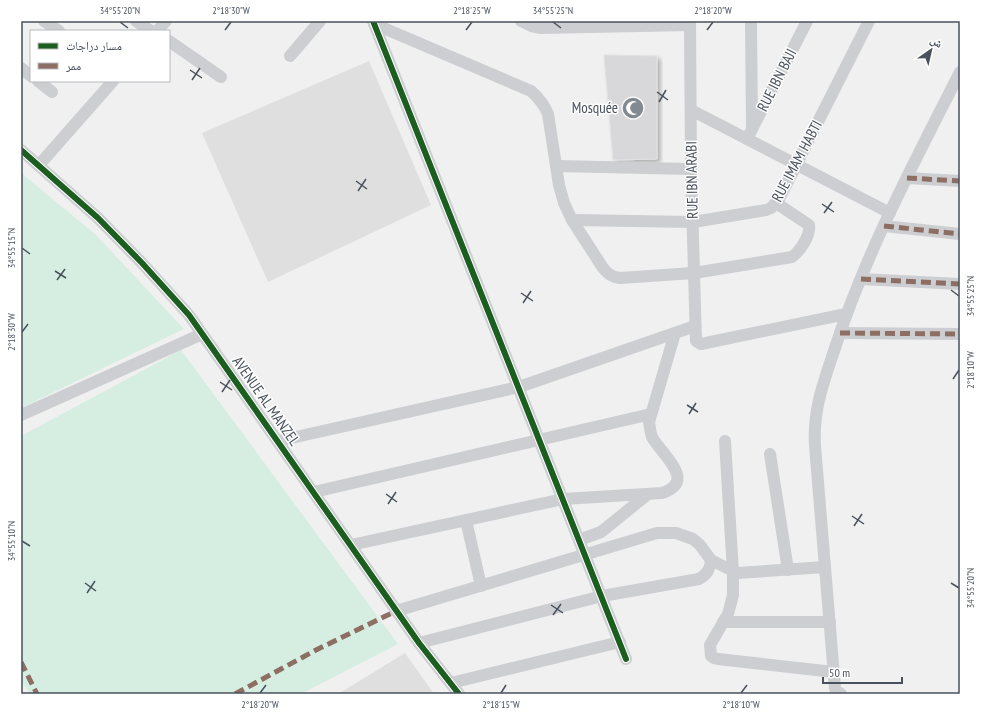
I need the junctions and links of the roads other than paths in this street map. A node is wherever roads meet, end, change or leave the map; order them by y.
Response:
1 (44, 21) edge
2 (136, 21) edge
3 (166, 21) edge
4 (320, 21) edge
5 (751, 21) edge
6 (808, 21) edge
7 (869, 21) edge
8 (374, 22) edge
9 (528, 23) edge
10 (632, 23) edge
11 (690, 23) edge
12 (582, 24) edge
13 (58, 30) edge
14 (150, 30) edge
15 (158, 30) edge
16 (170, 42) edge
17 (290, 56) dead end
18 (21, 68) edge
19 (960, 72) edge
20 (30, 75) edge
21 (221, 76) dead end
22 (39, 82) edge
23 (112, 82) edge
24 (52, 92) dead end
25 (691, 110) junction
26 (750, 134) junction
27 (21, 150) edge
28 (39, 165) junction
29 (796, 165) junction
30 (557, 166) junction
31 (691, 169) junction
32 (907, 178) junction
33 (960, 181) edge
34 (776, 203) junction
35 (890, 213) junction
36 (572, 220) junction
37 (693, 222) junction
38 (884, 226) junction
39 (960, 234) edge
40 (694, 273) junction
41 (861, 279) junction
42 (960, 284) edge
43 (846, 314) junction
44 (695, 326) junction
45 (674, 333) junction
46 (840, 333) junction
47 (202, 334) junction
48 (960, 334) edge
49 (519, 387) junction
50 (651, 414) junction
51 (21, 415) edge
52 (540, 440) junction
53 (278, 441) junction
54 (724, 441) dead end
55 (770, 454) dead end
56 (314, 492) junction
57 (648, 494) junction
58 (563, 499) junction
59 (466, 520) junction
60 (579, 540) junction
61 (351, 545) junction
62 (586, 555) junction
63 (711, 560) junction
64 (825, 567) junction
65 (788, 570) junction
66 (733, 572) junction
67 (481, 586) junction
68 (602, 596) junction
69 (396, 611) junction
70 (723, 622) junction
71 (830, 622) junction
72 (620, 642) junction
73 (419, 643) junction
74 (626, 659) dead end
75 (834, 672) junction
76 (451, 683) junction
77 (459, 694) edge
78 (841, 694) edge

1 - 13 street
2 - 14 street
3 - 15 street
4 - 17 street
5 - 26 street
6 - 26 street, RUE IBN BAJI
7 - 29 street, RUE IMAM HABTI
8 - 30 street
8 - 49 street
9 - 12 street
10 - 11 street
10 - 12 street
11 - 25 street, RUE IBN ARABI
16 - 21 street
18 - 20 street
19 - 32 street
22 - 24 street
23 - 28 street
25 - 26 street
25 - 31 street, RUE IBN ARABI
26 - 29 street
27 - 28 street, AVENUE AL MANZEL
28 - 47 street, AVENUE AL MANZEL
29 - 34 street, RUE IMAM HABTI
29 - 35 street
30 - 31 street
30 - 36 street
31 - 37 street, RUE IBN ARABI
32 - 33 street
32 - 35 street
34 - 37 street, RUE IMAM HABTI
34 - 40 street
35 - 38 street
36 - 37 street, RUE IMAM HABTI
36 - 40 street
37 - 40 street, RUE IBN ARABI
38 - 39 street
38 - 41 street
40 - 44 street, RUE IBN ARABI
41 - 42 street
41 - 43 street
43 - 44 street, RUE IBN ARABI
43 - 46 street
44 - 45 street
45 - 49 street
45 - 50 street
46 - 48 street
46 - 64 street
47 - 51 street
47 - 53 street, AVENUE AL MANZEL
49 - 52 street
49 - 53 street
50 - 52 street
50 - 57 street
52 - 56 street
52 - 58 street
53 - 56 street, AVENUE AL MANZEL
54 - 66 street
55 - 65 street
56 - 61 street, AVENUE AL MANZEL
57 - 58 street
57 - 60 street
58 - 59 street
58 - 60 street
59 - 61 street
59 - 67 street
60 - 62 street
61 - 69 street, AVENUE AL MANZEL
62 - 63 street
62 - 67 street
62 - 68 street
63 - 66 street
63 - 68 street
64 - 65 street
64 - 71 street
65 - 66 street
66 - 70 street
67 - 69 street
68 - 72 street
68 - 73 street
69 - 73 street, AVENUE AL MANZEL
70 - 71 street
70 - 75 street
71 - 75 street
72 - 74 street
72 - 76 street
73 - 76 street, AVENUE AL MANZEL
75 - 78 street
76 - 77 street, AVENUE AL MANZEL

